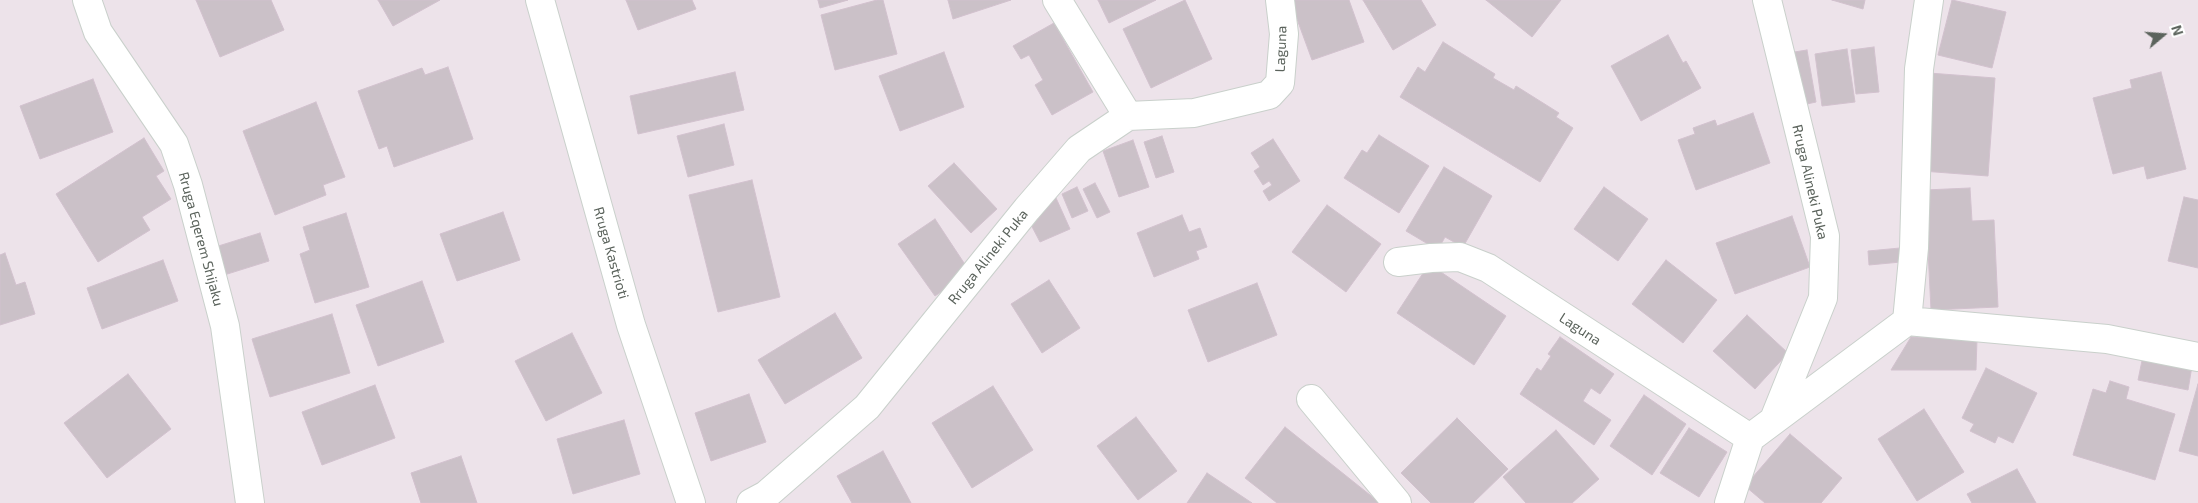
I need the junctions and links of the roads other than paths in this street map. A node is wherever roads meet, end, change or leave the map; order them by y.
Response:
1 (87, 0) edge
2 (540, 0) edge
3 (1057, 0) edge
4 (1280, 0) edge
5 (1768, 0) edge
6 (1929, 0) edge
7 (1128, 116) junction
8 (1398, 262) dead end
9 (1907, 321) junction
10 (2198, 357) edge
11 (1310, 399) dead end
12 (1775, 418) junction
13 (1750, 438) junction
14 (250, 503) edge
15 (691, 503) edge
16 (751, 503) edge
17 (1397, 503) edge
18 (1729, 503) edge

1 - 14 street, Rruga Eqerem Shijaku
2 - 15 street, Rruga Kastrioti
3 - 7 street
4 - 7 street, Laguna
5 - 12 street, Rruga Alineki Puka
6 - 9 street
7 - 16 street, Rruga Alineki Puka
8 - 13 street, Laguna
9 - 10 street
9 - 12 street
11 - 17 street
12 - 13 street
13 - 18 street

